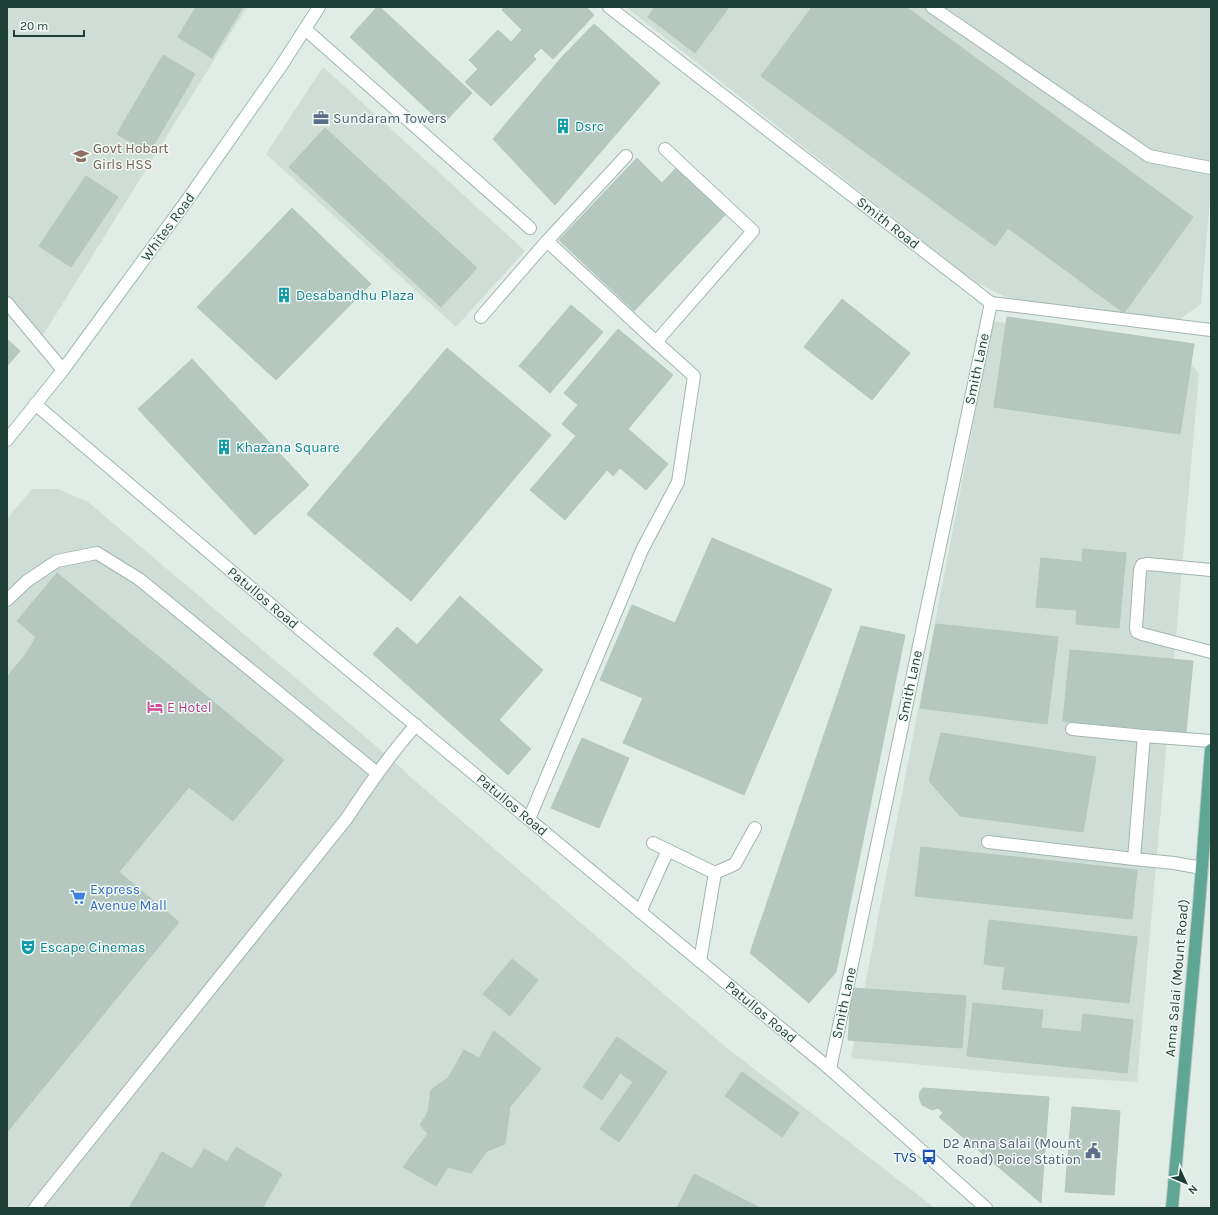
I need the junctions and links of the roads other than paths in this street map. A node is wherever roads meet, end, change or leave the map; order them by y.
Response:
1 (319, 7) edge
2 (609, 7) edge
3 (932, 7) edge
4 (305, 29) junction
5 (665, 149) dead end
6 (626, 156) dead end
7 (1211, 168) edge
8 (530, 228) dead end
9 (547, 241) junction
10 (7, 303) edge
11 (991, 303) junction
12 (481, 317) dead end
13 (1211, 330) edge
14 (656, 342) junction
15 (63, 370) junction
16 (35, 404) junction
17 (7, 440) edge
18 (1211, 570) edge
19 (7, 600) edge
20 (1211, 652) edge
21 (416, 725) junction
22 (1072, 729) dead end
23 (1144, 736) junction
24 (1211, 741) edge
25 (1211, 750) edge
26 (377, 773) junction
27 (529, 819) junction
28 (755, 828) dead end
29 (988, 842) dead end
30 (653, 843) dead end
31 (668, 850) junction
32 (1134, 859) junction
33 (1202, 868) junction
34 (715, 873) junction
35 (640, 912) junction
36 (700, 961) junction
37 (830, 1069) junction
38 (35, 1208) edge
39 (986, 1208) edge
40 (1172, 1208) edge

1 - 4 street, Whites Road
2 - 11 street, Smith Road
3 - 7 street
4 - 8 street
4 - 15 street, Whites Road
5 - 14 street
6 - 9 street
9 - 12 street
9 - 14 street
10 - 15 street
11 - 13 street
11 - 37 street, Smith Lane
14 - 27 street
15 - 16 street, Whites Road
16 - 17 street, Whites Road
16 - 21 street, Patullos Road
18 - 20 street
19 - 26 street
21 - 26 street
21 - 27 street, Patullos Road
22 - 23 street
23 - 24 street
23 - 32 street
25 - 33 main road, Anna Salai (Mount Road)
26 - 38 street
27 - 35 street, Patullos Road
28 - 34 street
29 - 32 street
30 - 31 street
31 - 34 street
31 - 35 street
32 - 33 street
33 - 40 main road, Anna Salai (Mount Road)
34 - 36 street
35 - 36 street, Patullos Road
36 - 37 street, Patullos Road
37 - 39 street, Patullos Road

